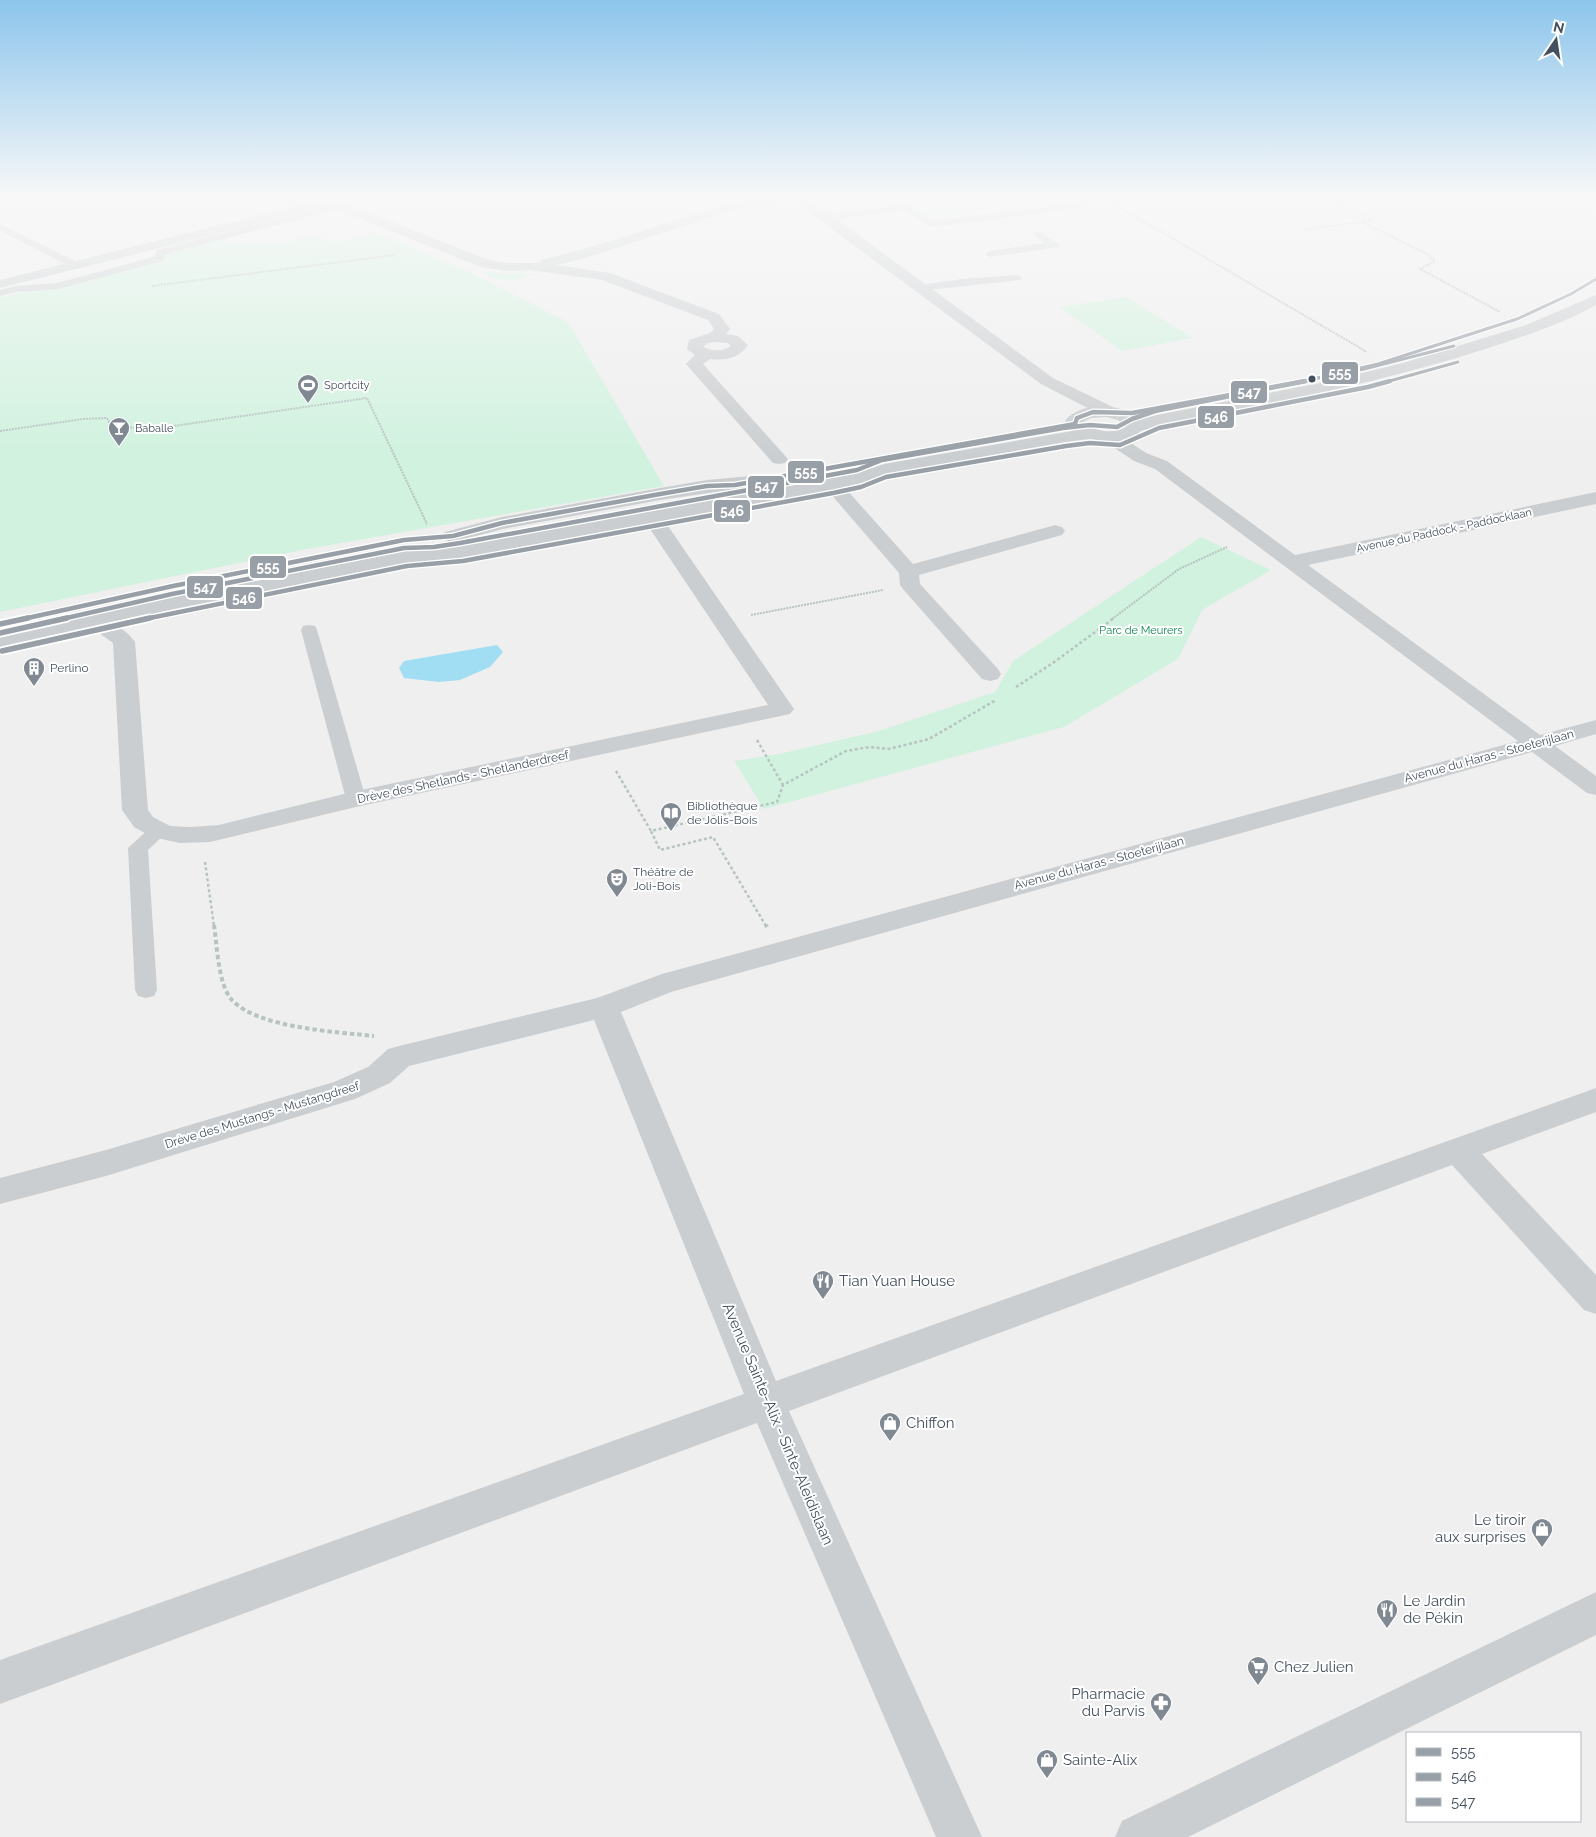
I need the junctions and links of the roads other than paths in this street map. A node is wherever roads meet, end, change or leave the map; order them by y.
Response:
1 (67, 284) edge
2 (626, 284) edge
3 (914, 284) edge
4 (950, 284) edge
5 (1587, 284) edge
6 (920, 288) junction
7 (0, 293) edge
8 (1596, 299) edge
9 (715, 337) junction
10 (706, 354) junction
11 (1047, 381) junction
12 (1115, 413) junction
13 (1082, 424) junction
14 (1132, 430) junction
15 (1110, 437) junction
16 (780, 459) dead end
17 (1161, 465) junction
18 (831, 484) junction
19 (1596, 498) edge
20 (652, 517) junction
21 (1055, 530) dead end
22 (1292, 562) junction
23 (909, 572) junction
24 (85, 623) junction
25 (0, 624) edge
26 (309, 630) dead end
27 (0, 642) edge
28 (990, 674) dead end
29 (1596, 727) edge
30 (1536, 743) junction
31 (1596, 788) edge
32 (356, 799) junction
33 (158, 831) junction
34 (146, 990) dead end
35 (604, 1007) junction
36 (1596, 1100) edge
37 (1459, 1151) junction
38 (0, 1190) edge
39 (1596, 1299) edge
40 (766, 1402) junction
41 (1596, 1613) edge
42 (0, 1682) edge
43 (959, 1837) edge
44 (1138, 1837) edge

1 - 7 lane
2 - 9 street
3 - 6 street
4 - 6 lane
5 - 12 street
6 - 11 street
8 - 14 street
9 - 10 street
9 - 10 street
10 - 16 street
11 - 12 street
11 - 13 street
12 - 13 street
12 - 14 street
13 - 15 street
13 - 18 street
13 - 25 street
14 - 15 street
14 - 17 street
15 - 17 street
17 - 22 street
18 - 20 street
18 - 23 street
19 - 22 street, Avenue du Paddock - Paddocklaan
20 - 24 street
20 - 32 street, Drève des Shetlands - Shetlanderdreef
21 - 23 street
22 - 30 street
23 - 28 street
24 - 27 street
24 - 33 street
26 - 32 lane
29 - 30 street, Avenue du Haras - Stoeterijlaan
30 - 31 street
30 - 35 street, Avenue du Haras - Stoeterijlaan
32 - 33 street, Drève des Shetlands - Shetlanderdreef
33 - 34 lane
35 - 38 street, Drève des Mustangs - Mustangdreef
35 - 40 street, Avenue Sainte-Alix - Sinte-Aleidislaan
36 - 37 street
37 - 39 street
37 - 40 street
40 - 42 street
40 - 43 street, Avenue Sainte-Alix - Sinte-Aleidislaan
41 - 44 street

